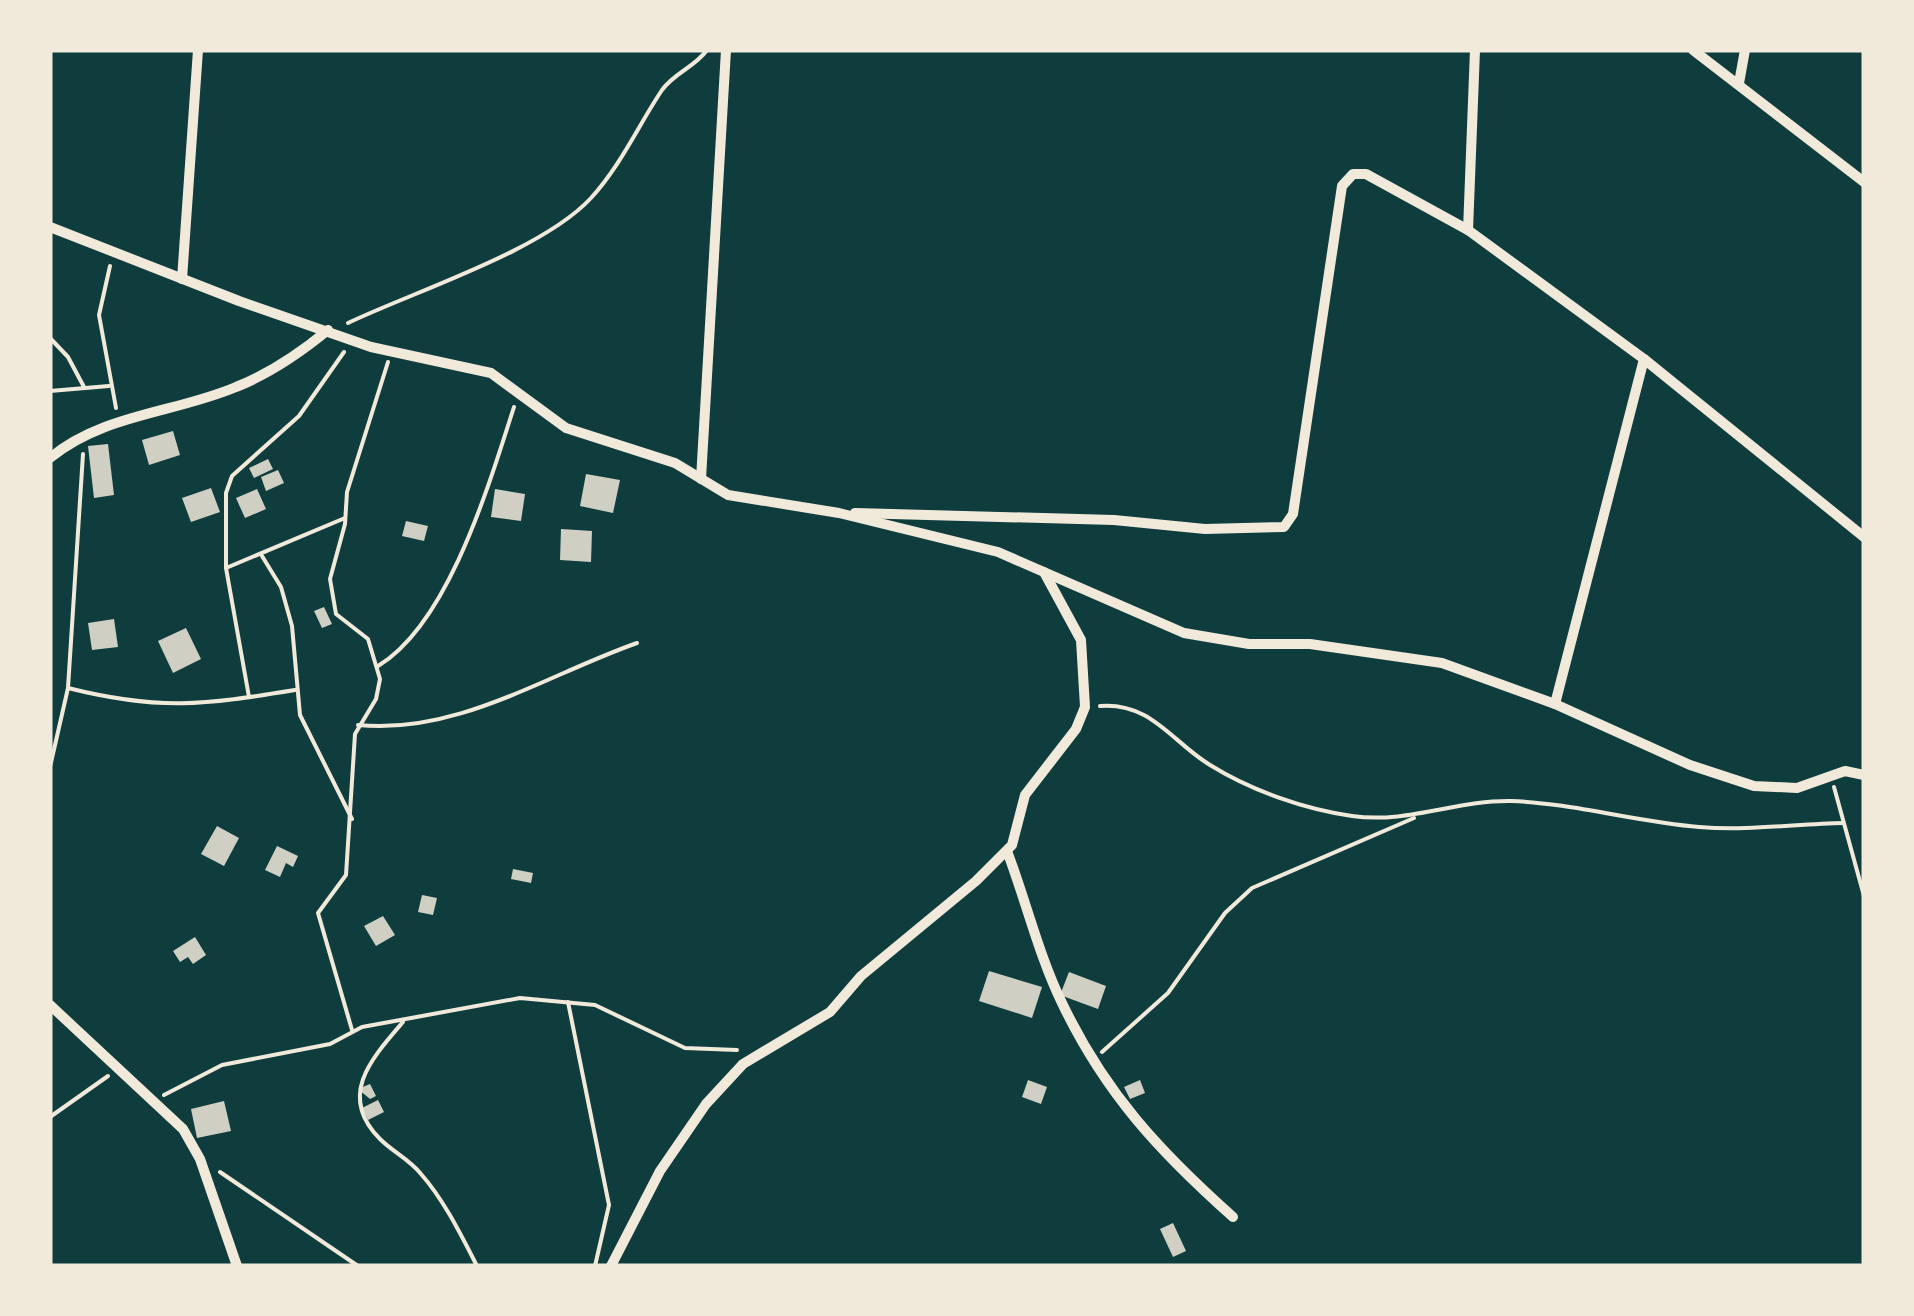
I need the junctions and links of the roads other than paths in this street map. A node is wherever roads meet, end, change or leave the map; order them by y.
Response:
1 (198, 50) edge
2 (726, 50) edge
3 (1475, 50) edge
4 (1693, 50) edge
5 (1745, 50) edge
6 (1739, 84) junction
7 (1864, 182) edge
8 (50, 227) edge
9 (1468, 230) junction
10 (182, 278) junction
11 (329, 331) junction
12 (1644, 359) junction
13 (50, 458) edge
14 (701, 478) junction
15 (839, 513) junction
16 (1864, 538) edge
17 (1043, 572) junction
18 (1555, 704) junction
19 (1864, 775) edge
20 (1007, 852) junction
21 (50, 1005) edge
22 (1233, 1217) dead end
23 (237, 1266) edge
24 (611, 1266) edge

1 - 10 street
2 - 14 street
3 - 9 street
4 - 6 street
5 - 6 street
6 - 7 street
8 - 10 street
9 - 12 street
9 - 15 street
10 - 11 street
11 - 13 street
11 - 14 street
12 - 16 street
12 - 18 street
14 - 15 street
15 - 17 street
17 - 18 street
17 - 20 street
18 - 19 street
20 - 22 street
20 - 24 street
21 - 23 street

